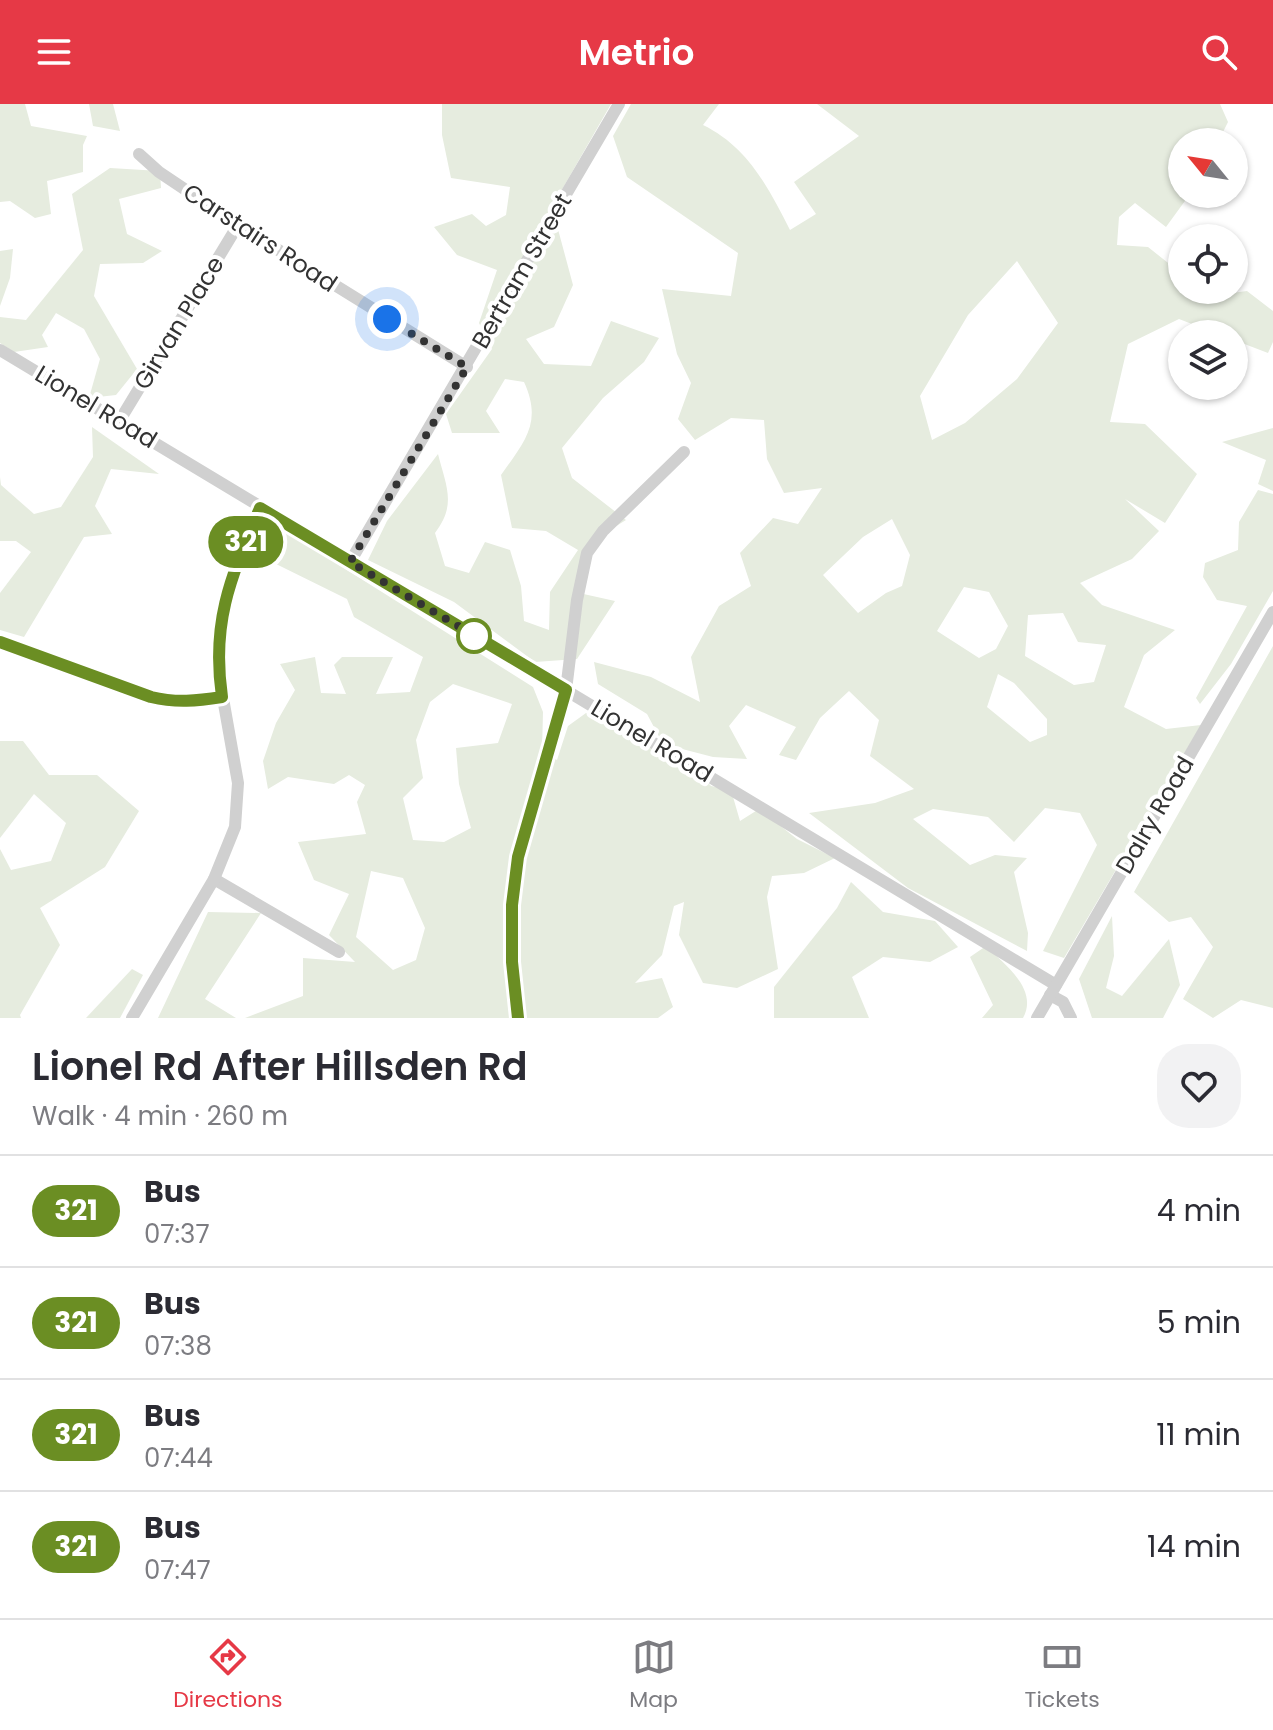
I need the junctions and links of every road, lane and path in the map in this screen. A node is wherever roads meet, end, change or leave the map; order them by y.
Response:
1 (619, 104) edge
2 (139, 154) dead end
3 (238, 225) junction
4 (0, 350) edge
5 (467, 367) junction
6 (120, 420) junction
7 (684, 452) dead end
8 (260, 508) junction
9 (350, 562) junction
10 (1273, 612) edge
11 (0, 642) edge
12 (566, 690) junction
13 (222, 697) junction
14 (214, 879) junction
15 (339, 952) dead end
16 (1053, 990) junction
17 (132, 1018) edge
18 (518, 1018) edge
19 (1037, 1018) edge
20 (1071, 1018) edge

1 - 5 street, Bertram Street
2 - 3 street, Carstairs Road
3 - 5 street, Carstairs Road
3 - 6 street, Girvan Place
4 - 6 street, Lionel Road
5 - 9 street, Bertram Street
6 - 8 street, Lionel Road
7 - 12 street
8 - 9 street, Lionel Road
8 - 13 street
9 - 12 street, Lionel Road
10 - 16 street, Dalry Road
11 - 13 street
12 - 16 street, Lionel Road
12 - 18 street
13 - 14 street
14 - 15 street
14 - 17 street
16 - 19 street, Dalry Road
16 - 20 street, Lionel Road

